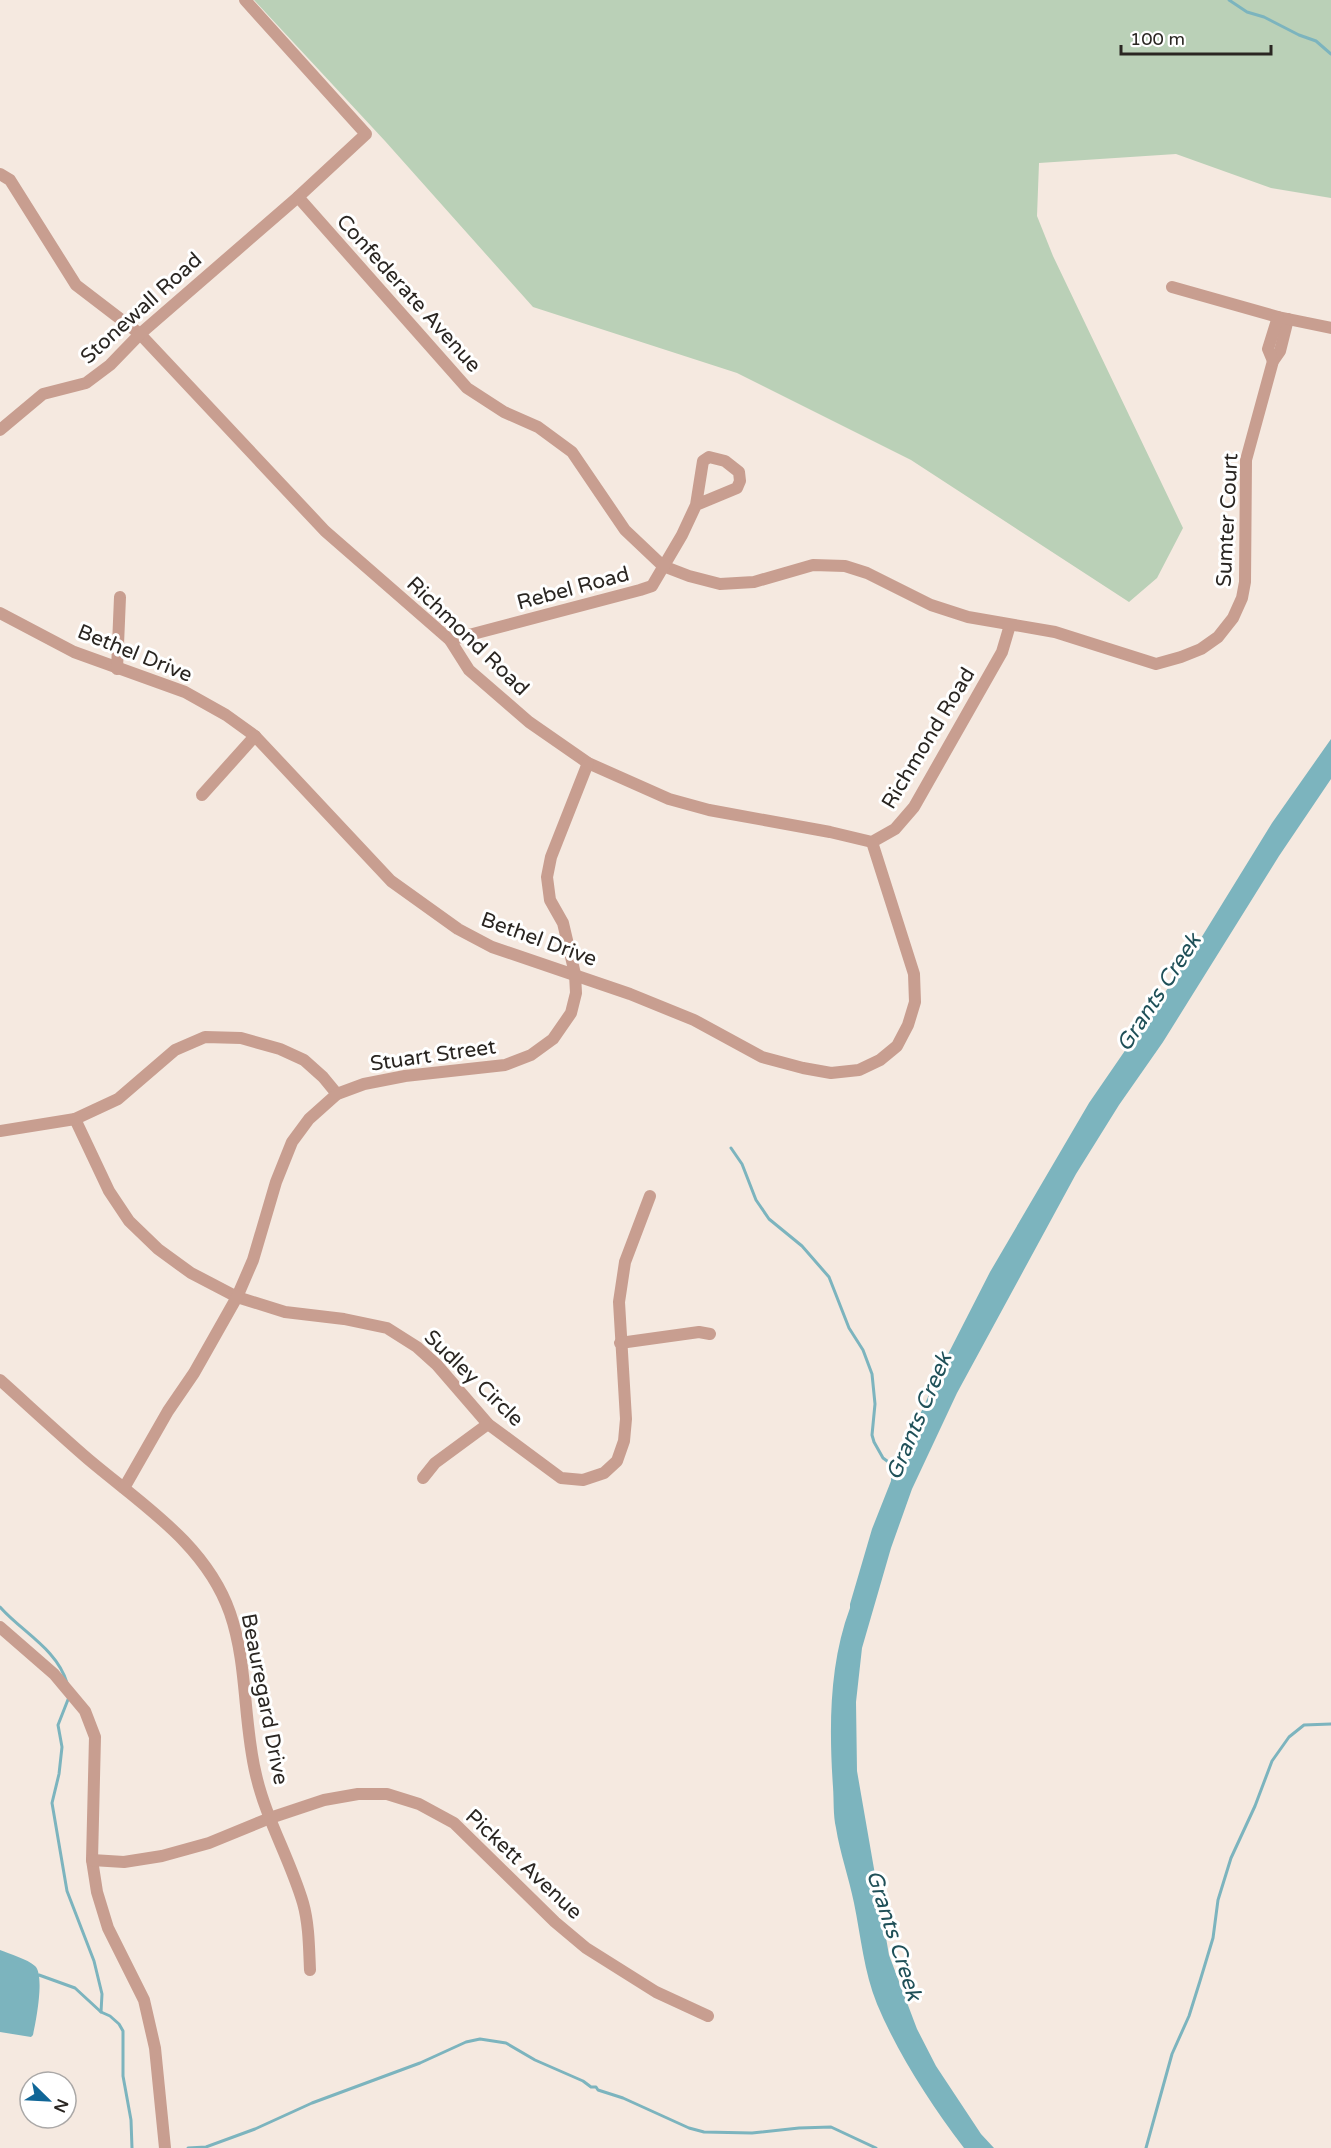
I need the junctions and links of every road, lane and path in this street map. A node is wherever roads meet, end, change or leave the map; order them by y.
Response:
1 (245, 0) edge
2 (0, 174) edge
3 (298, 197) junction
4 (1172, 287) dead end
5 (1283, 318) junction
6 (1331, 328) edge
7 (140, 334) junction
8 (0, 430) edge
9 (696, 505) dead end
10 (663, 566) junction
11 (120, 597) dead end
12 (0, 613) edge
13 (1010, 625) junction
14 (450, 640) junction
15 (117, 669) junction
16 (255, 736) junction
17 (588, 763) junction
18 (202, 795) dead end
19 (873, 842) junction
20 (575, 974) junction
21 (337, 1094) junction
22 (75, 1119) junction
23 (0, 1131) edge
24 (650, 1196) dead end
25 (237, 1297) junction
26 (710, 1334) dead end
27 (620, 1343) junction
28 (0, 1380) edge
29 (488, 1424) junction
30 (423, 1478) dead end
31 (124, 1488) junction
32 (0, 1627) edge
33 (270, 1818) junction
34 (92, 1860) junction
35 (310, 1970) dead end
36 (708, 2016) dead end
37 (165, 2148) edge

1 - 3 street
2 - 7 street, Richmond Road
3 - 7 street, Stonewall Road
3 - 10 street, Confederate Avenue
4 - 5 street
5 - 6 street
5 - 13 street, Sumter Court
7 - 8 street, Stonewall Road
7 - 14 street, Richmond Road
9 - 10 street, Rebel Road
10 - 13 street, Confederate Avenue
10 - 14 street, Rebel Road
11 - 15 street
12 - 15 street, Bethel Drive
13 - 19 street, Richmond Road
14 - 17 street, Richmond Road
15 - 16 street, Bethel Drive
16 - 18 street
16 - 20 street, Bethel Drive
17 - 19 street, Richmond Road
17 - 20 street, Stuart Street
19 - 20 street, Bethel Drive
20 - 21 street, Stuart Street
21 - 22 street
21 - 25 street, Stuart Street
22 - 23 street
22 - 25 street, Sudley Circle
24 - 27 street, Sudley Circle
25 - 29 street, Sudley Circle
25 - 31 street, Stuart Street
26 - 27 street
27 - 29 street, Sudley Circle
28 - 31 street, Beauregard Drive
29 - 30 street
31 - 33 street, Beauregard Drive
32 - 34 street
33 - 34 street, Pickett Avenue
33 - 35 street, Beauregard Drive
33 - 36 street, Pickett Avenue
34 - 37 street

